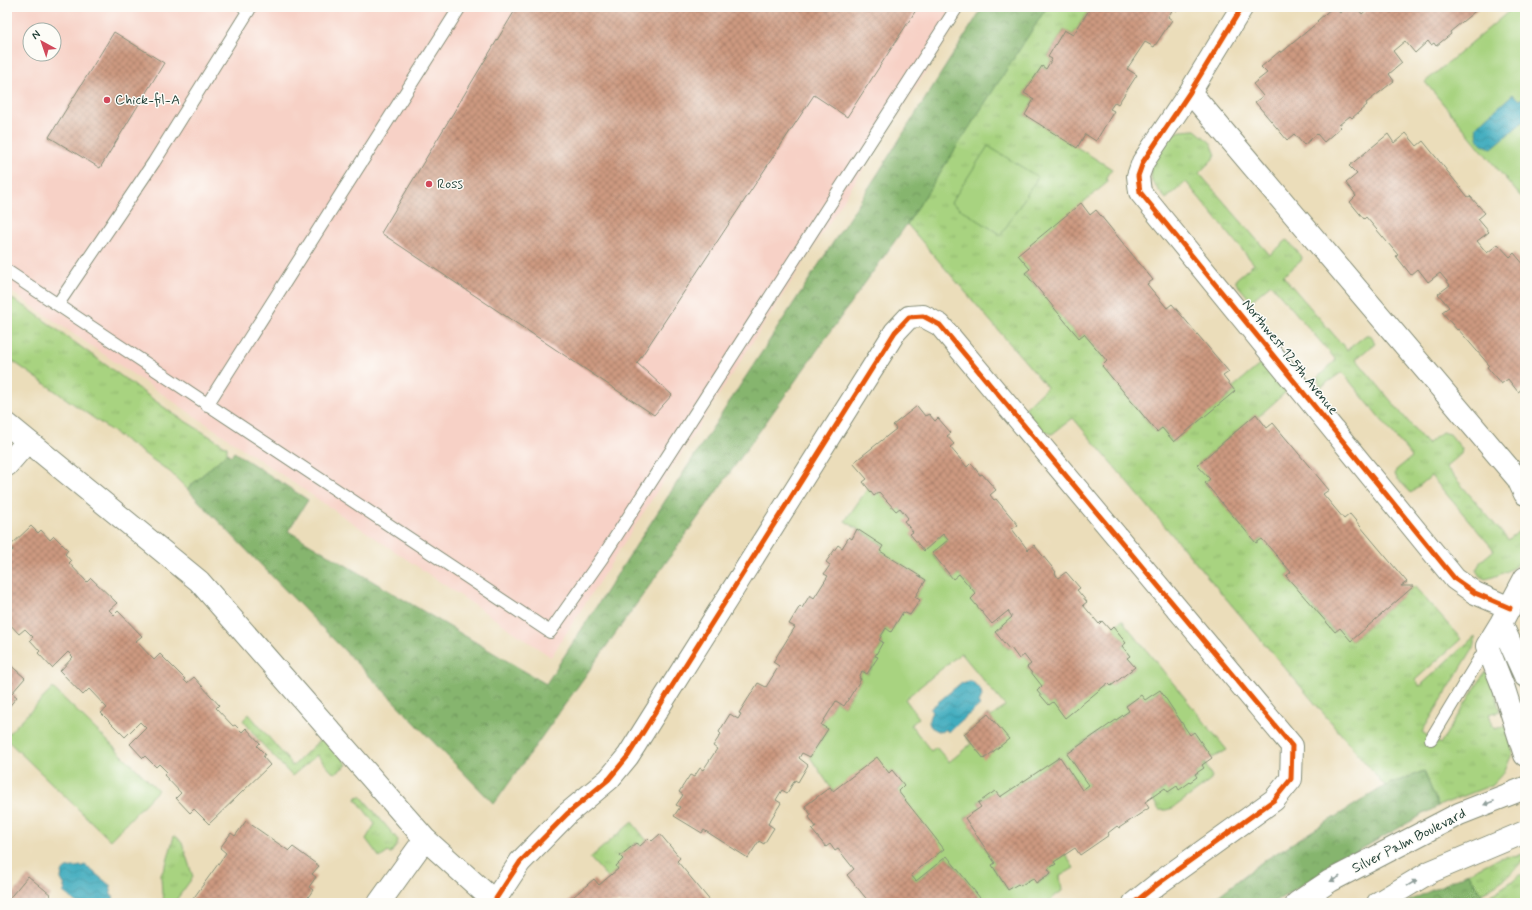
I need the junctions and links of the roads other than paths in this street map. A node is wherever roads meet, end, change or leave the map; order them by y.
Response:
1 (244, 7) edge
2 (460, 7) edge
3 (957, 7) edge
4 (1241, 8) edge
5 (1190, 92) junction
6 (7, 271) edge
7 (58, 304) junction
8 (207, 405) junction
9 (7, 424) edge
10 (27, 442) junction
11 (7, 465) edge
12 (1523, 482) edge
13 (1525, 578) edge
14 (1505, 616) junction
15 (1487, 646) junction
16 (1525, 676) edge
17 (1518, 707) edge
18 (1432, 738) dead end
19 (1525, 754) edge
20 (1525, 788) edge
21 (1525, 832) edge
22 (425, 839) junction
23 (493, 902) edge
24 (380, 903) edge
25 (1134, 903) edge
26 (1297, 903) edge
27 (1378, 903) edge

1 - 7 lane
2 - 8 lane
3 - 8 lane
4 - 5 street, Northwest 125th Avenue
5 - 12 street
5 - 14 street, Northwest 125th Avenue
6 - 7 lane
7 - 8 lane
9 - 10 street
10 - 11 street
10 - 22 street
13 - 14 street
14 - 15 street
14 - 16 street
15 - 17 street
15 - 18 lane
17 - 19 street
20 -> 26 street, Silver Palm Boulevard
27 -> 21 street
22 - 23 street
22 - 24 street
23 - 25 street

